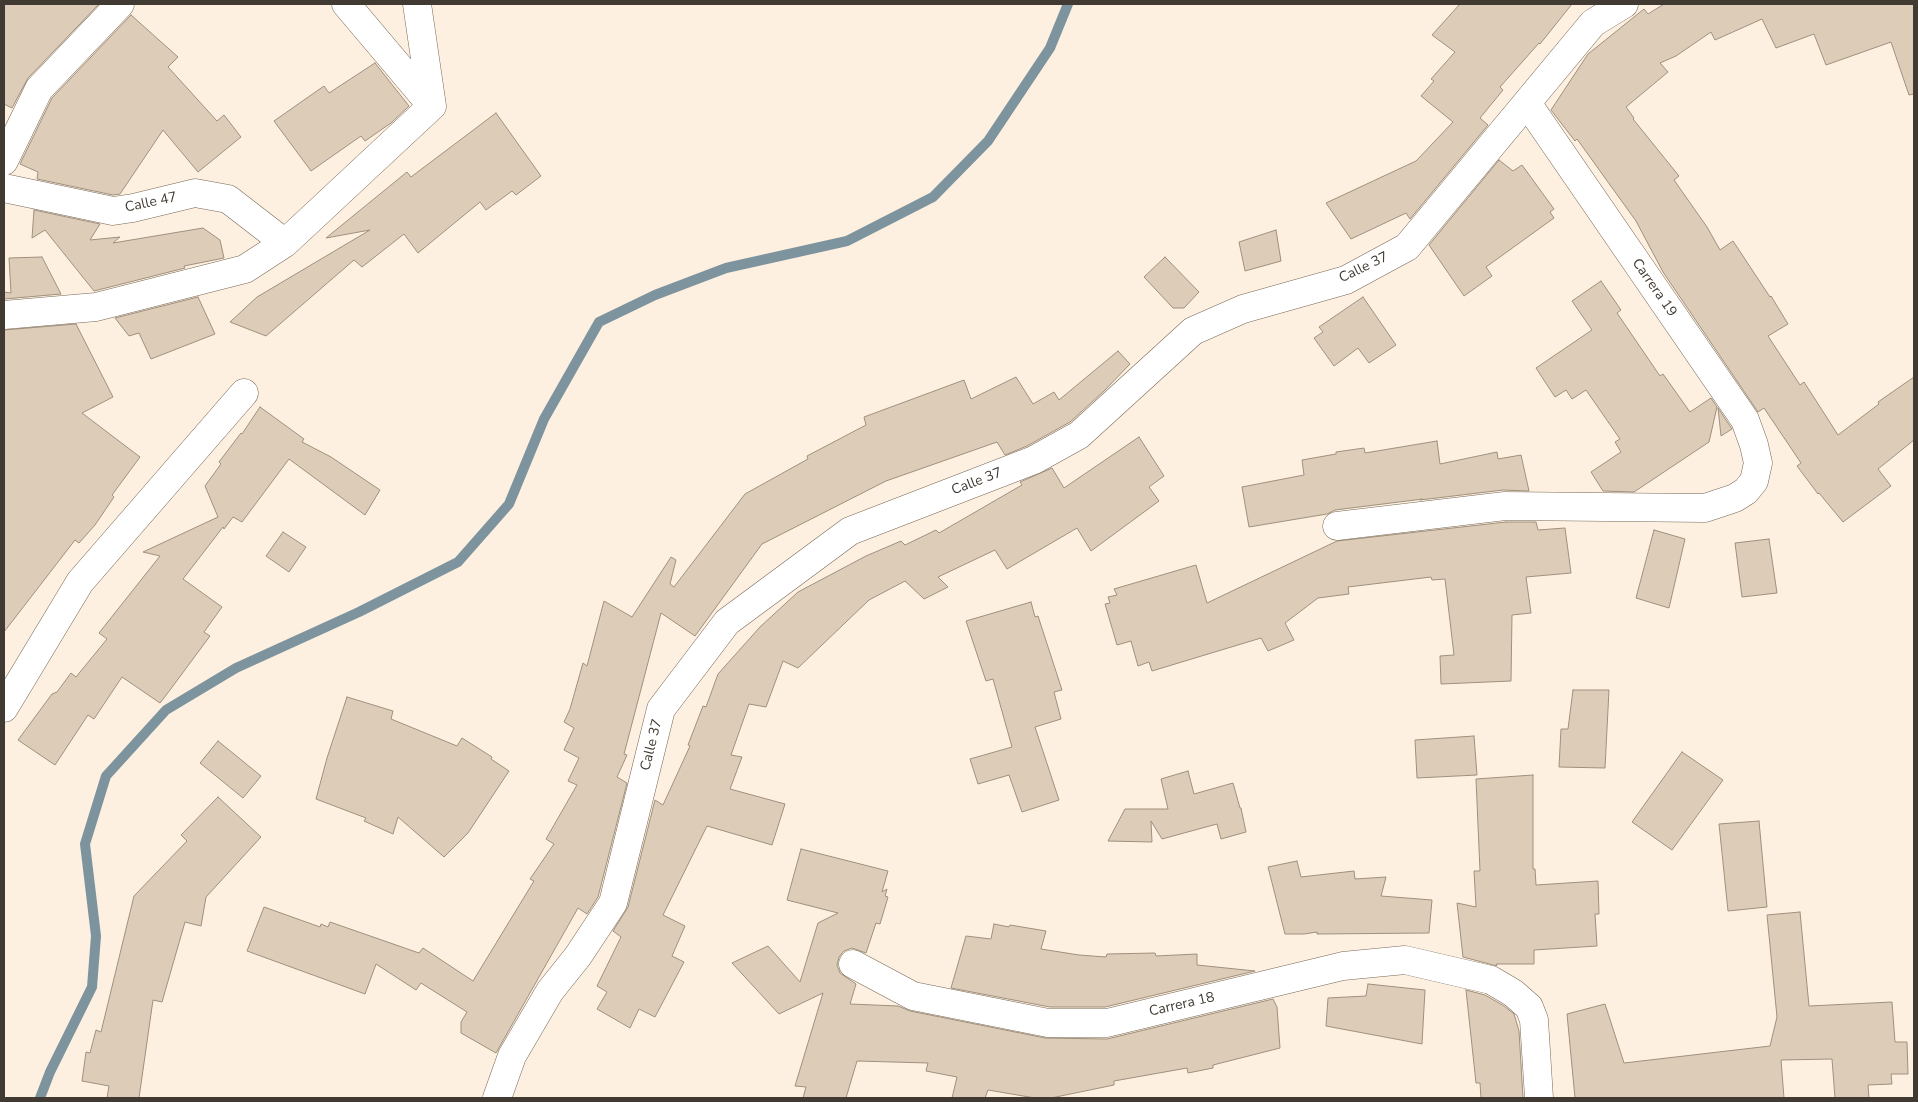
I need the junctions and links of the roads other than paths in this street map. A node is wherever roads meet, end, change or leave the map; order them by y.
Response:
1 (120, 4) edge
2 (346, 4) edge
3 (417, 4) edge
4 (1624, 4) edge
5 (1526, 103) junction
6 (432, 106) junction
7 (4, 161) edge
8 (4, 188) edge
9 (285, 243) junction
10 (4, 315) edge
11 (244, 392) dead end
12 (1337, 526) dead end
13 (4, 708) edge
14 (853, 964) dead end
15 (497, 1098) edge
16 (1539, 1098) edge

1 - 7 street
2 - 6 street
3 - 6 street
4 - 5 street, Calle 37
5 - 12 street, Carrera 19
5 - 15 street, Calle 37
6 - 9 street
8 - 9 street, Calle 47
9 - 10 street
11 - 13 street
14 - 16 street, Carrera 18

